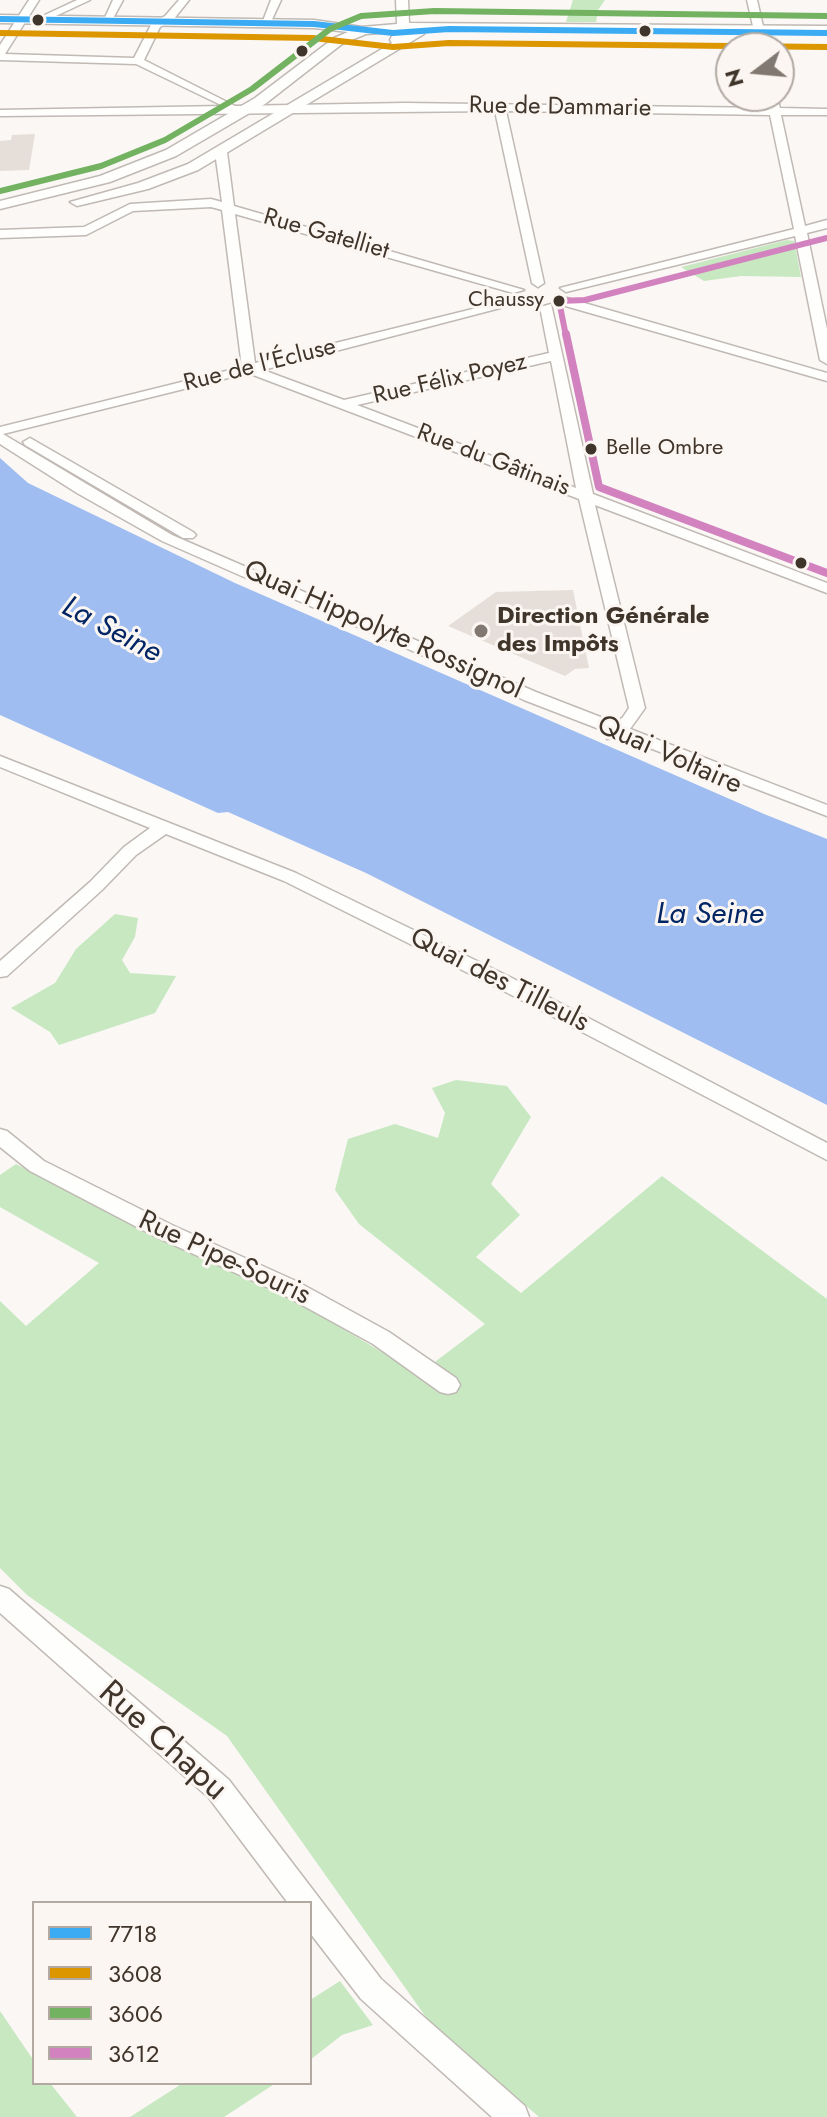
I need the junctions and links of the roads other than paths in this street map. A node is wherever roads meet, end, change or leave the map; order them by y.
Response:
1 (34, 0) edge
2 (85, 0) edge
3 (118, 0) edge
4 (184, 0) edge
5 (276, 0) edge
6 (402, 0) edge
7 (752, 0) edge
8 (11, 19) edge
9 (39, 20) junction
10 (106, 22) junction
11 (162, 22) junction
12 (265, 24) junction
13 (402, 25) junction
14 (364, 30) junction
15 (420, 31) junction
16 (759, 31) junction
17 (342, 32) junction
18 (827, 32) edge
19 (390, 48) junction
20 (0, 55) edge
21 (138, 61) junction
22 (500, 107) junction
23 (294, 108) junction
24 (246, 109) junction
25 (715, 110) edge
26 (795, 111) edge
27 (776, 112) edge
28 (827, 112) edge
29 (0, 115) edge
30 (220, 124) junction
31 (221, 152) junction
32 (178, 174) junction
33 (0, 205) edge
34 (130, 208) junction
35 (228, 208) junction
36 (0, 214) edge
37 (827, 224) edge
38 (801, 232) junction
39 (0, 234) edge
40 (538, 283) junction
41 (566, 295) junction
42 (519, 296) junction
43 (546, 307) junction
44 (822, 308) edge
45 (555, 356) junction
46 (827, 360) edge
47 (249, 369) junction
48 (827, 377) edge
49 (345, 404) junction
50 (3, 429) edge
51 (587, 497) junction
52 (827, 588) edge
53 (579, 715) joint
54 (616, 732) junction
55 (0, 761) edge
56 (827, 811) edge
57 (827, 823) edge
58 (163, 827) junction
59 (0, 971) edge
60 (0, 1136) edge
61 (827, 1152) edge
62 (448, 1385) dead end
63 (0, 1597) edge
64 (303, 1901) edge
65 (312, 1913) edge
66 (514, 2117) edge

1 - 8 street
2 - 9 street
3 - 10 street
4 - 11 street
5 - 12 street
6 - 13 main road
7 - 16 street
8 - 9 main road
8 - 20 street
9 - 10 main road
10 - 11 main road
11 - 12 main road
11 - 21 street
12 - 17 main road
13 - 14 main road
13 - 14 main road
13 - 15 main road
13 - 16 main road
13 - 19 main road
14 - 17 main road
15 - 16 main road
15 - 19 main road
16 - 18 main road
17 - 24 main road
19 - 23 main road
20 - 21 street
21 - 24 street
22 - 23 street, Rue de Dammarie
22 - 25 street, Rue de Dammarie
22 - 40 street
23 - 24 street, Rue de Dammarie
23 - 31 main road
24 - 29 street, Rue de Dammarie
24 - 30 main road
26 - 28 street, Rue de Dammarie
27 - 38 street
29 - 30 street
30 - 33 main road
31 - 32 main road
31 - 35 street
32 - 34 main road
32 - 36 main road
34 - 35 street, Rue Gatelliet
34 - 39 street
35 - 42 street, Rue Gatelliet
35 - 47 street
37 - 38 street
38 - 41 street
38 - 44 street
40 - 41 street
40 - 42 street, Rue de l'Écluse
41 - 43 street
41 - 48 street
42 - 43 street, Rue Gatelliet
42 - 47 street, Rue de l'Écluse
43 - 45 street
44 - 46 street
45 - 49 street, Rue Félix Poyez
45 - 51 street
47 - 49 street, Rue du Gâtinais
47 - 50 street, Rue de l'Écluse
49 - 51 street, Rue du Gâtinais
50 - 53 street, Quai Hippolyte Rossignol
51 - 52 street, Rue du Gâtinais
51 - 54 street
53 - 54 street, Quai Voltaire
54 - 56 street, Quai Voltaire
54 - 57 street, Quai Voltaire
55 - 58 street, Quai des Tilleuls
58 - 59 street
58 - 61 street, Quai des Tilleuls
60 - 62 street, Rue Pipe-Souris
63 - 64 street, Rue Chapu
65 - 66 street

